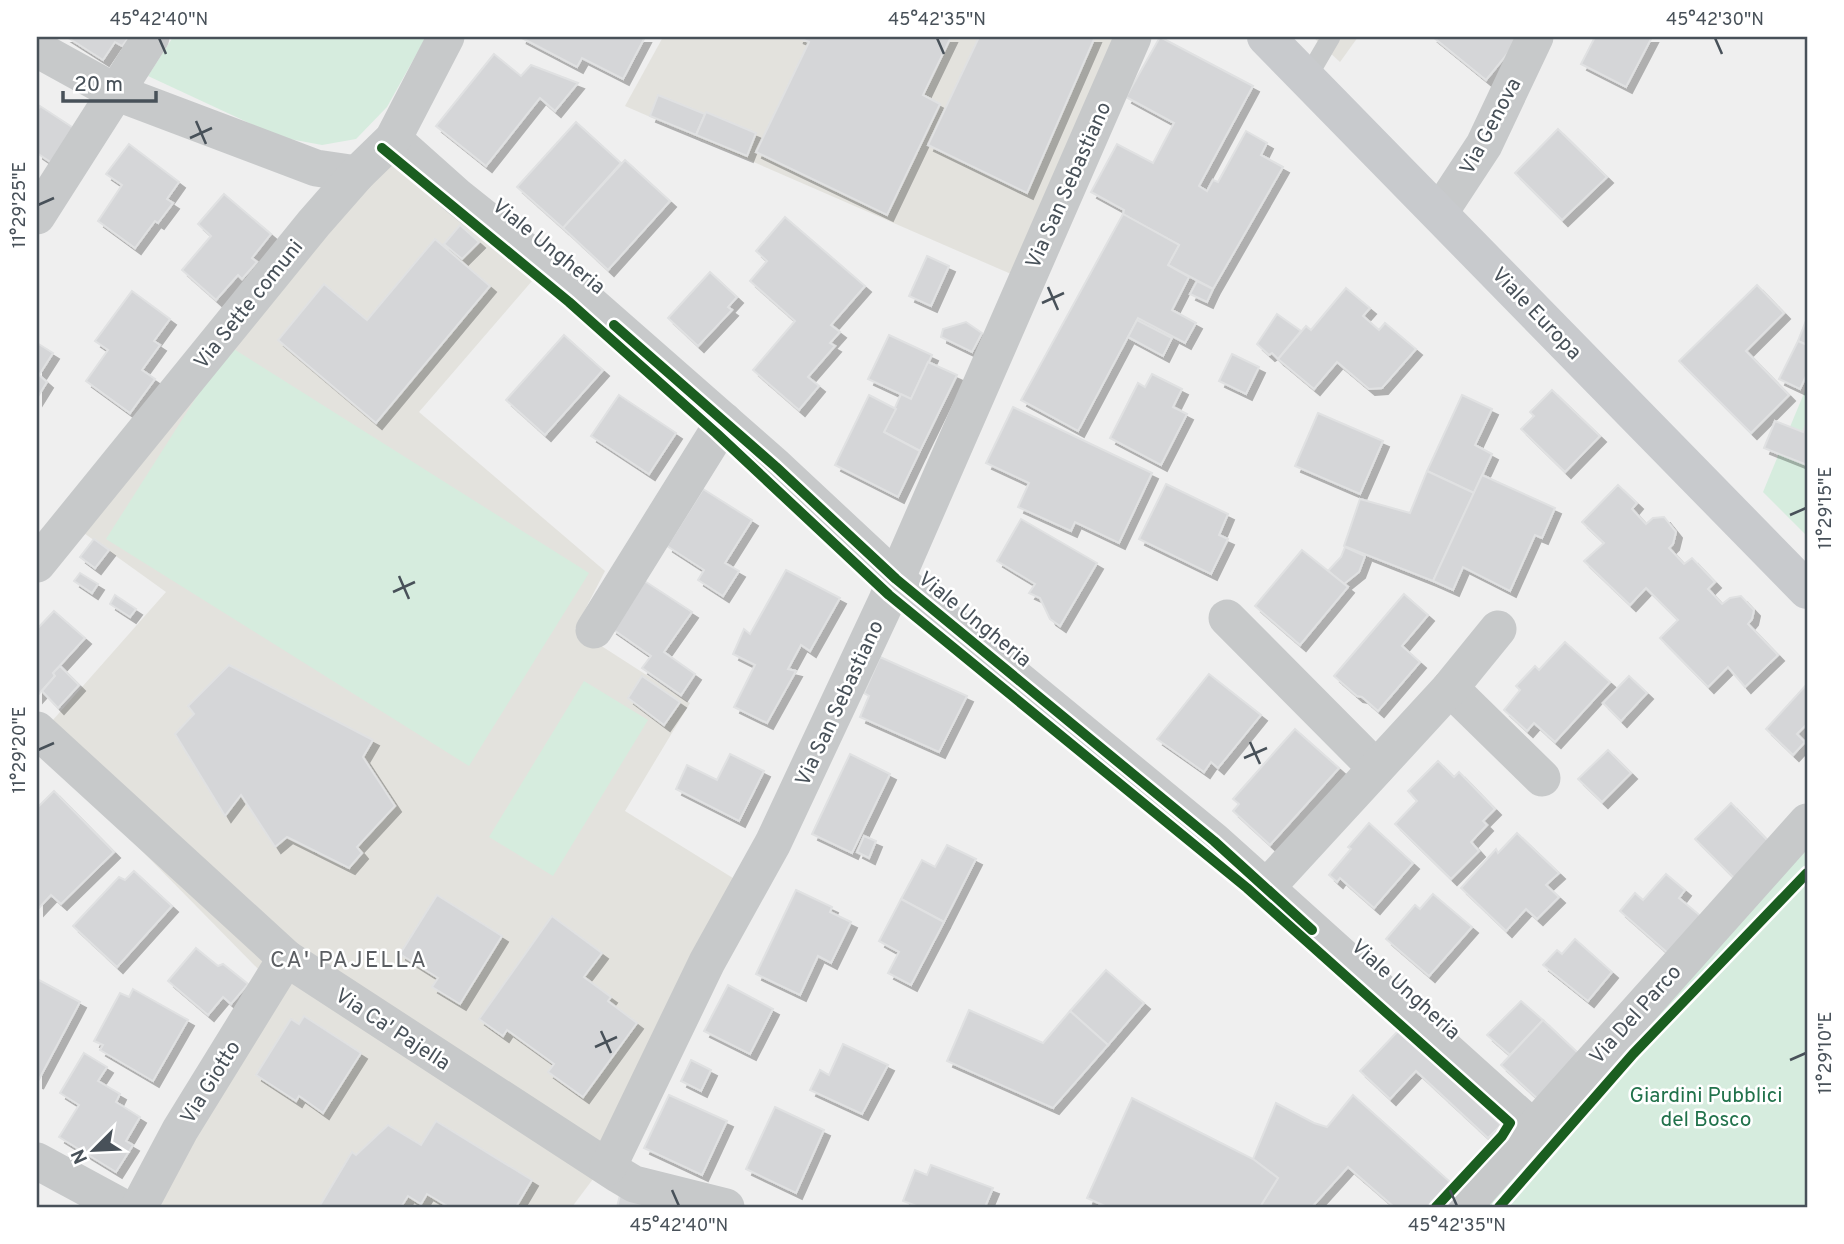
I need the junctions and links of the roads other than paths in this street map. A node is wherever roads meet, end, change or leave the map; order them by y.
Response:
1 (151, 37) edge
2 (446, 37) edge
3 (1133, 37) edge
4 (1266, 37) edge
5 (1332, 37) edge
6 (1535, 37) edge
7 (37, 49) edge
8 (1307, 78) junction
9 (115, 92) junction
10 (393, 139) junction
11 (357, 174) junction
12 (1440, 212) junction
13 (37, 216) edge
14 (724, 421) junction
15 (37, 564) edge
16 (896, 579) junction
17 (1807, 590) edge
18 (1227, 618) dead end
19 (1498, 629) dead end
20 (594, 630) dead end
21 (1450, 688) junction
22 (37, 730) edge
23 (1376, 768) junction
24 (1542, 778) dead end
25 (1807, 822) edge
26 (1266, 888) junction
27 (286, 958) junction
28 (1534, 1129) junction
29 (37, 1161) edge
30 (608, 1167) junction
31 (122, 1207) edge
32 (139, 1207) edge
33 (726, 1207) edge
34 (1463, 1207) edge

1 - 9 street
2 - 10 street, Via Sette comuni
3 - 16 street, Via San Sebastiano
4 - 8 street, Viale Europa
5 - 8 lane
6 - 12 street, Via Genova
7 - 9 street
8 - 12 street, Viale Europa
9 - 11 street
9 - 13 street
10 - 11 street, Via Sette comuni
10 - 14 street, Viale Ungheria
11 - 15 street, Via Sette comuni
12 - 17 street, Viale Europa
14 - 16 street, Viale Ungheria
14 - 20 street
16 - 26 street, Viale Ungheria
16 - 30 street, Via San Sebastiano
18 - 23 street
19 - 21 street
21 - 23 street
21 - 24 street
22 - 27 street, Via Ca' Pajella
23 - 26 street
25 - 28 street, Via Del Parco
26 - 28 street, Viale Ungheria
27 - 30 street, Via Ca' Pajella
27 - 32 street, Via Giotto
28 - 34 street, Via Del Parco
29 - 31 street
30 - 33 street, Via Ca' Pajella

